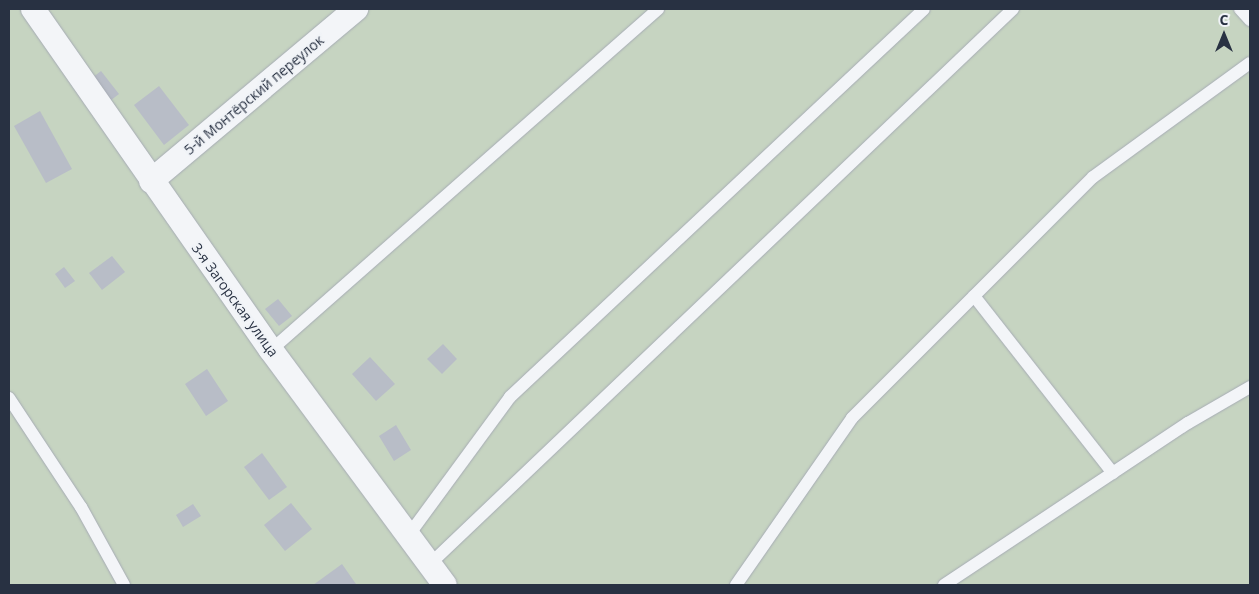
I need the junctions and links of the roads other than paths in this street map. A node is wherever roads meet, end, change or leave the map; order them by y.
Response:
1 (34, 9) edge
2 (356, 9) edge
3 (658, 9) edge
4 (924, 9) edge
5 (1013, 9) edge
6 (1240, 9) edge
7 (1250, 20) edge
8 (1250, 63) edge
9 (151, 182) junction
10 (974, 296) junction
11 (271, 350) junction
12 (1250, 387) edge
13 (9, 398) edge
14 (1113, 473) junction
15 (408, 536) junction
16 (430, 564) junction
17 (124, 585) edge
18 (445, 585) edge
19 (736, 585) edge
20 (944, 585) edge

1 - 9 street, 3-я Загорская улица
2 - 9 street, 5-й Монтёрский переулок
3 - 11 lane
4 - 15 lane
5 - 16 lane
6 - 7 lane
8 - 10 lane
9 - 11 street, 3-я Загорская улица
10 - 14 lane
10 - 19 lane
11 - 15 street, 3-я Загорская улица
12 - 14 lane
13 - 17 lane
14 - 20 lane
15 - 16 street, 3-я Загорская улица
16 - 18 street, 3-я Загорская улица

